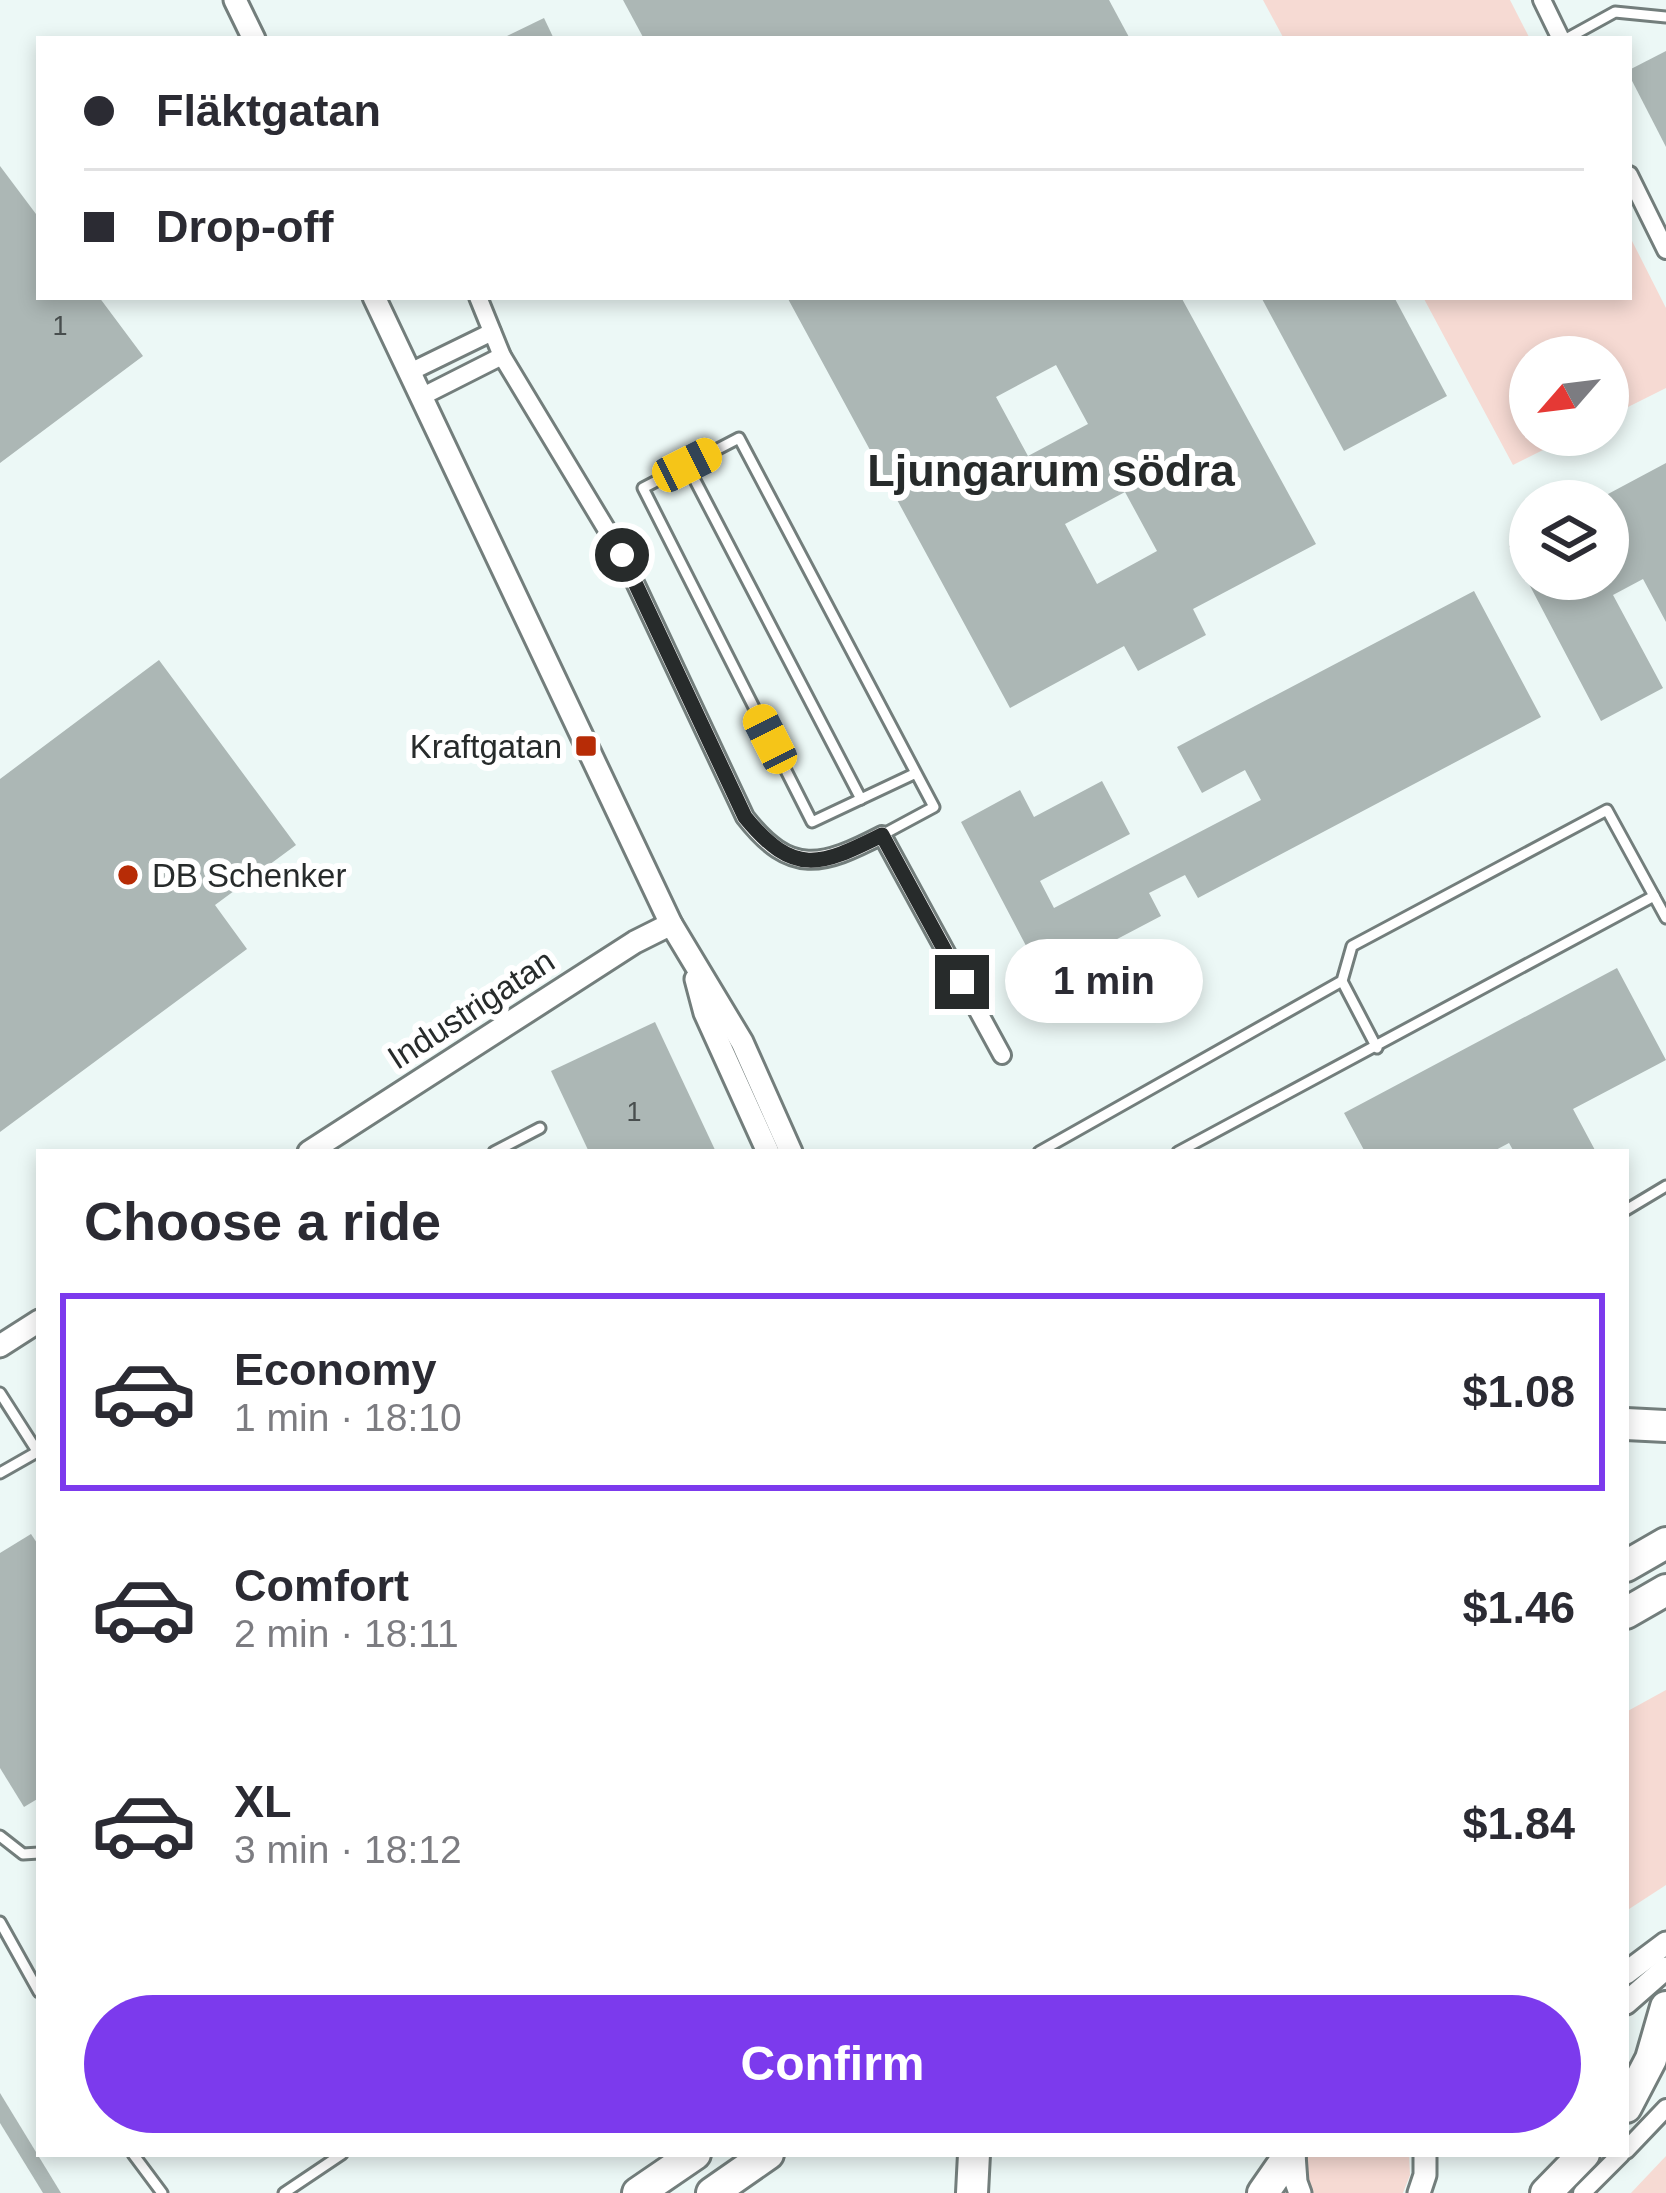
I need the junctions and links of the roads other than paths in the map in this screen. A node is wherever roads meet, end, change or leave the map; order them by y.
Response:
1 (236, 0) edge
2 (1542, 0) edge
3 (1608, 0) edge
4 (1615, 12) junction
5 (1666, 17) edge
6 (253, 36) edge
7 (1561, 36) edge
8 (1569, 36) edge
9 (1632, 181) edge
10 (1666, 250) edge
11 (375, 300) edge
12 (479, 300) edge
13 (492, 332) junction
14 (502, 356) junction
15 (410, 372) junction
16 (421, 397) junction
17 (687, 465) junction
18 (916, 773) junction
19 (861, 799) junction
20 (882, 835) junction
21 (1654, 896) junction
22 (1666, 918) edge
23 (671, 924) junction
24 (693, 967) junction
25 (1342, 981) junction
26 (1377, 1048) junction
27 (1002, 1055) dead end
28 (540, 1128) dead end
29 (317, 1149) edge
30 (500, 1149) edge
31 (767, 1149) edge
32 (790, 1149) edge
33 (1044, 1149) edge
34 (1184, 1149) edge
35 (1666, 1186) edge
36 (1629, 1208) edge
37 (36, 1323) edge
38 (0, 1346) edge
39 (0, 1394) edge
40 (1629, 1424) edge
41 (1666, 1426) edge
42 (36, 1450) edge
43 (36, 1454) edge
44 (0, 1473) edge
45 (1666, 1543) edge
46 (1629, 1564) edge
47 (1666, 1590) edge
48 (1629, 1611) edge
49 (0, 1836) edge
50 (36, 1852) edge
51 (0, 1922) edge
52 (1666, 1943) edge
53 (1666, 1969) edge
54 (1629, 1971) edge
55 (36, 1987) edge
56 (1629, 2000) edge
57 (1666, 2007) edge
58 (1629, 2101) edge
59 (1666, 2108) edge
60 (1629, 2147) edge
61 (135, 2157) edge
62 (338, 2157) edge
63 (691, 2157) edge
64 (764, 2157) edge
65 (974, 2157) edge
66 (1290, 2157) edge
67 (1292, 2157) edge
68 (1581, 2157) edge
69 (1619, 2157) edge
70 (162, 2193) edge
71 (284, 2193) edge
72 (638, 2193) edge
73 (712, 2193) edge
74 (972, 2193) edge
75 (1263, 2193) edge
76 (1300, 2193) edge
77 (1546, 2193) edge
78 (1582, 2193) edge

1 - 6 street
2 - 7 street
3 - 4 lane
4 - 5 lane
4 - 8 lane
9 - 10 street
11 - 15 street
12 - 13 street
13 - 14 street
13 - 15 street
14 - 16 street
14 - 20 street
15 - 16 street
16 - 23 street
17 - 18 lane
17 - 19 lane
17 - 19 lane
18 - 19 lane
18 - 20 lane
20 - 27 street
21 - 22 lane
21 - 25 lane
21 - 26 lane
23 - 24 street
23 - 29 street, Industrigatan
24 - 31 street
24 - 32 street
25 - 26 lane
25 - 33 lane
26 - 34 lane
28 - 30 lane
35 - 36 lane
37 - 38 street
39 - 42 lane
40 - 41 highway
43 - 44 lane
45 - 46 highway
47 - 48 highway
49 - 50 lane
51 - 55 lane
52 - 54 street
53 - 56 street
57 - 58 highway
59 - 60 street
61 - 70 lane
62 - 71 lane
63 - 72 highway
64 - 73 highway
65 - 74 highway
66 - 75 highway
67 - 76 street
68 - 77 highway
69 - 78 street

